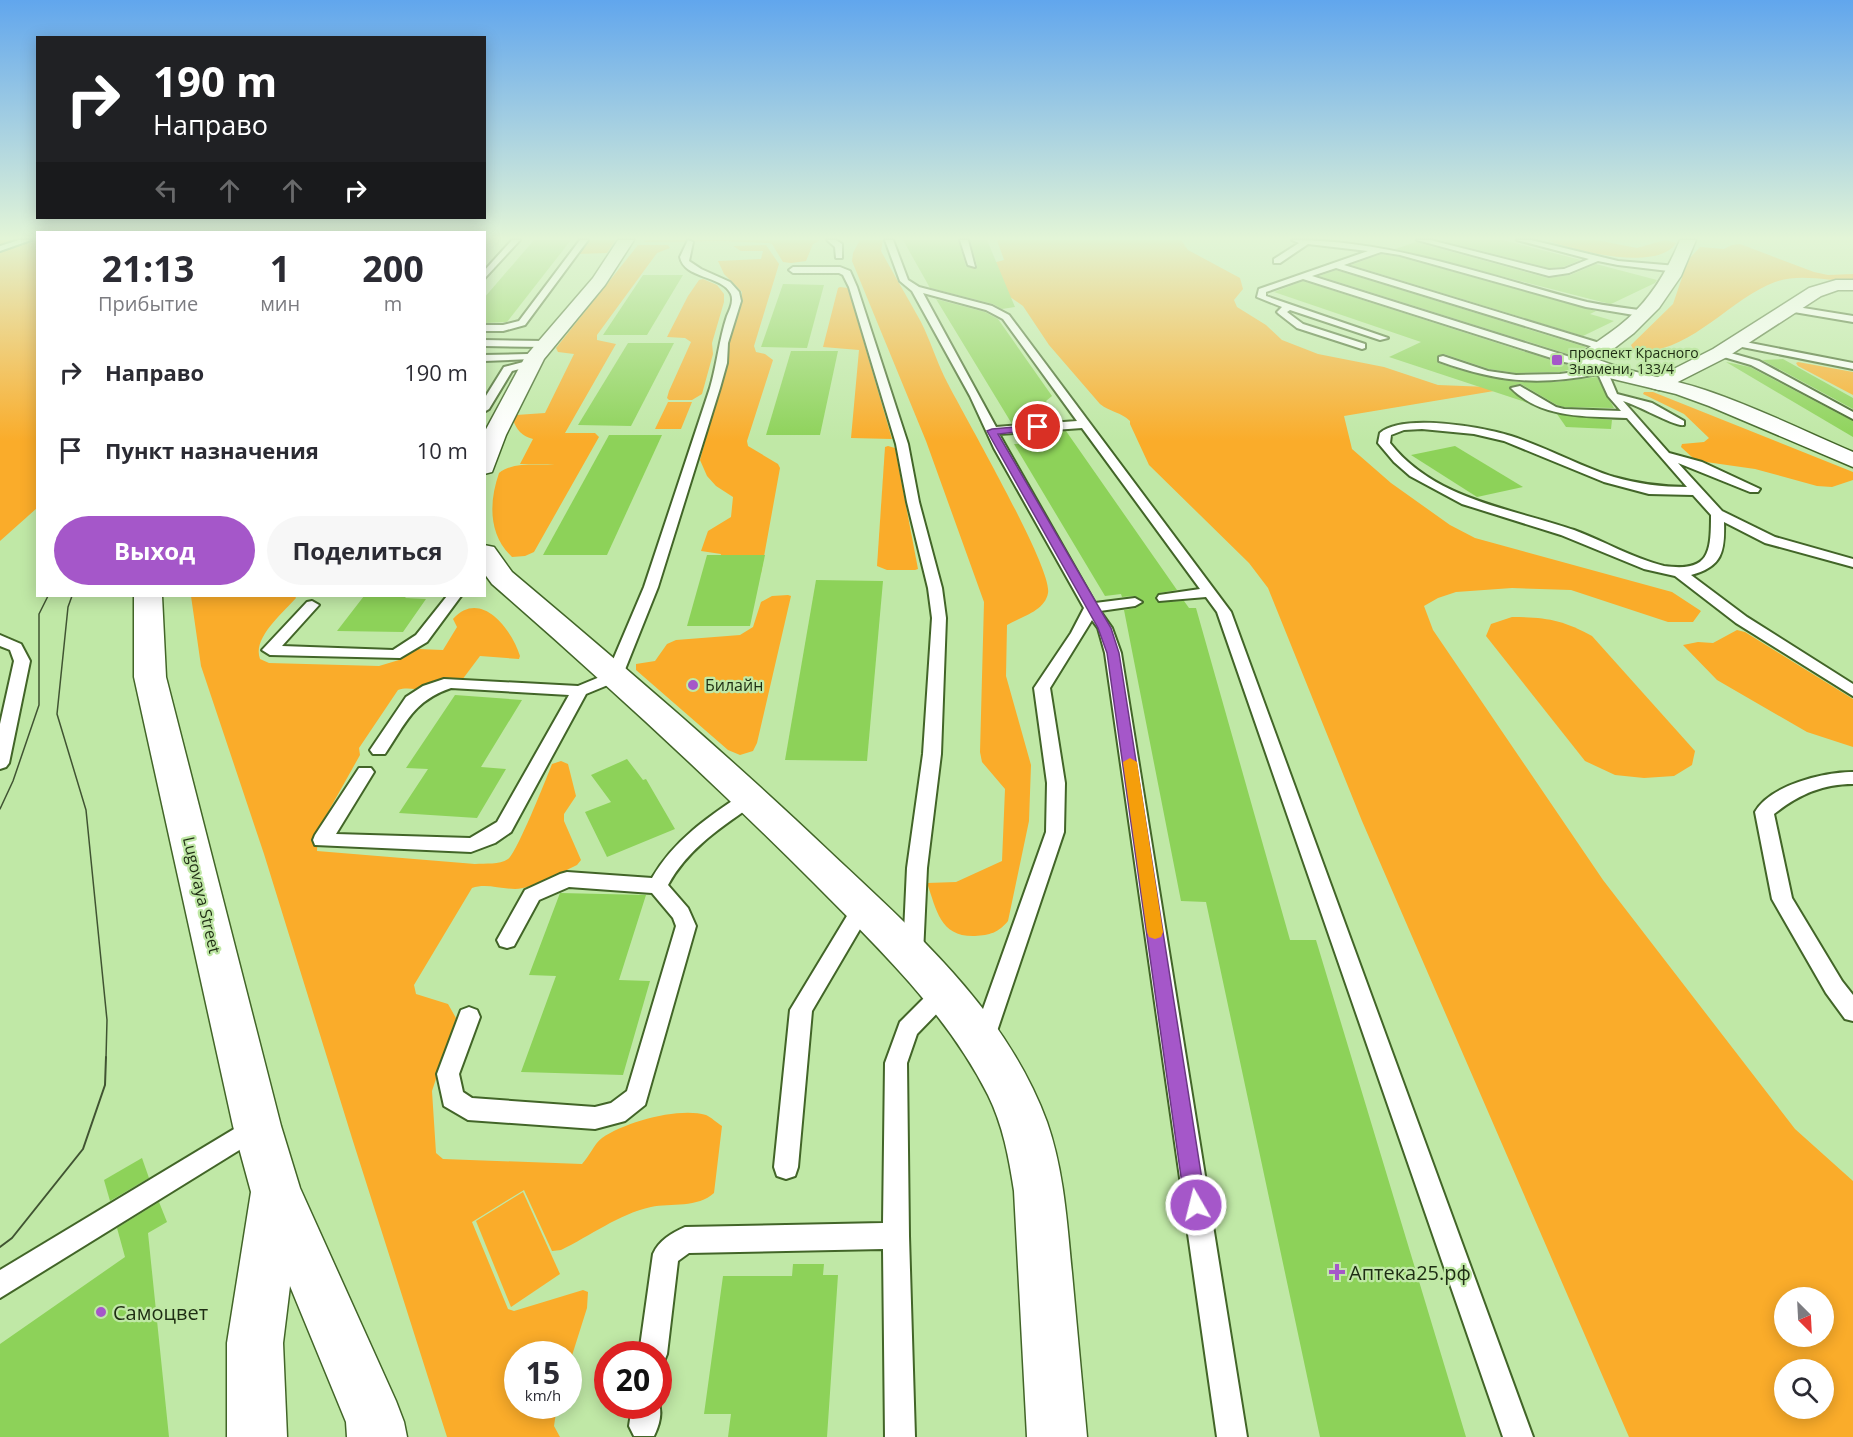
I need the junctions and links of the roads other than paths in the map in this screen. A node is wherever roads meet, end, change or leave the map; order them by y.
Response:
1 (534, 307) edge
2 (577, 307) edge
3 (735, 307) edge
4 (859, 307) edge
5 (926, 307) edge
6 (985, 307) edge
7 (1286, 307) edge
8 (1290, 307) edge
9 (1402, 307) edge
10 (1450, 307) edge
11 (1602, 307) edge
12 (1651, 307) edge
13 (1794, 307) edge
14 (1791, 309) junction
15 (1646, 314) junction
16 (1853, 319) edge
17 (486, 328) edge
18 (1383, 339) dead end
19 (486, 343) edge
20 (1362, 346) dead end
21 (1728, 348) junction
22 (537, 355) junction
23 (486, 358) edge
24 (1443, 359) dead end
25 (1596, 360) junction
26 (1853, 366) edge
27 (1659, 384) junction
28 (1516, 388) dead end
29 (1613, 396) junction
30 (486, 406) edge
31 (1631, 415) junction
32 (1853, 416) edge
33 (1084, 423) junction
34 (1680, 423) dead end
35 (992, 431) junction
36 (1667, 456) junction
37 (486, 460) edge
38 (1853, 460) edge
39 (1754, 489) dead end
40 (1698, 490) junction
41 (1717, 514) junction
42 (486, 556) edge
43 (1853, 563) edge
44 (1679, 572) junction
45 (1210, 592) junction
46 (148, 597) edge
47 (453, 597) edge
48 (1164, 598) dead end
49 (1135, 602) dead end
50 (312, 605) dead end
51 (1091, 608) junction
52 (0, 640) edge
53 (614, 677) junction
54 (580, 691) junction
55 (1853, 691) edge
56 (379, 750) dead end
57 (0, 763) edge
58 (365, 772) dead end
59 (1853, 778) edge
60 (750, 798) junction
61 (657, 886) junction
62 (863, 907) junction
63 (507, 940) dead end
64 (913, 955) junction
65 (944, 992) junction
66 (1853, 1012) edge
67 (469, 1017) dead end
68 (982, 1044) junction
69 (256, 1126) junction
70 (786, 1167) dead end
71 (276, 1192) junction
72 (896, 1236) junction
73 (0, 1285) edge
74 (655, 1341) edge
75 (257, 1437) edge
76 (377, 1437) edge
77 (900, 1437) edge
78 (1057, 1437) edge
79 (1232, 1437) edge
80 (1518, 1437) edge

1 - 17 lane
2 - 22 street
3 - 53 lane
4 - 64 lane
5 - 35 lane
6 - 33 lane
7 - 20 lane
8 - 18 lane
9 - 25 lane
10 - 25 lane
11 - 15 lane
12 - 15 street
13 - 14 street
14 - 16 lane
14 - 21 street
15 - 25 street
19 - 22 lane
21 - 26 lane
21 - 27 street
21 - 32 lane
22 - 23 lane
22 - 30 lane
22 - 37 street
24 - 25 lane
25 - 27 street
25 - 29 lane
27 - 38 street
28 - 31 lane
29 - 31 lane
29 - 34 lane
31 - 36 lane
33 - 35 lane
33 - 45 lane
35 - 51 lane
36 - 39 lane
36 - 40 lane
40 - 41 lane
40 - 44 lane
41 - 43 lane
41 - 44 lane
42 - 53 street
44 - 55 lane
45 - 48 lane
45 - 80 lane
46 - 69 street, Lugovaya Street
47 - 50 lane
49 - 51 lane
51 - 68 lane
51 - 79 lane
52 - 57 lane
53 - 54 lane
53 - 60 street
54 - 56 lane
54 - 58 lane
59 - 66 lane
60 - 61 lane
60 - 62 street
61 - 63 lane
61 - 67 lane
62 - 64 street
62 - 70 lane
64 - 65 street
65 - 68 street
65 - 72 lane
68 - 78 street
69 - 71 street, Lugovaya Street
69 - 73 lane
71 - 75 street, Lugovaya Street
71 - 76 street, Lugovaya Street
72 - 74 lane
72 - 77 lane

